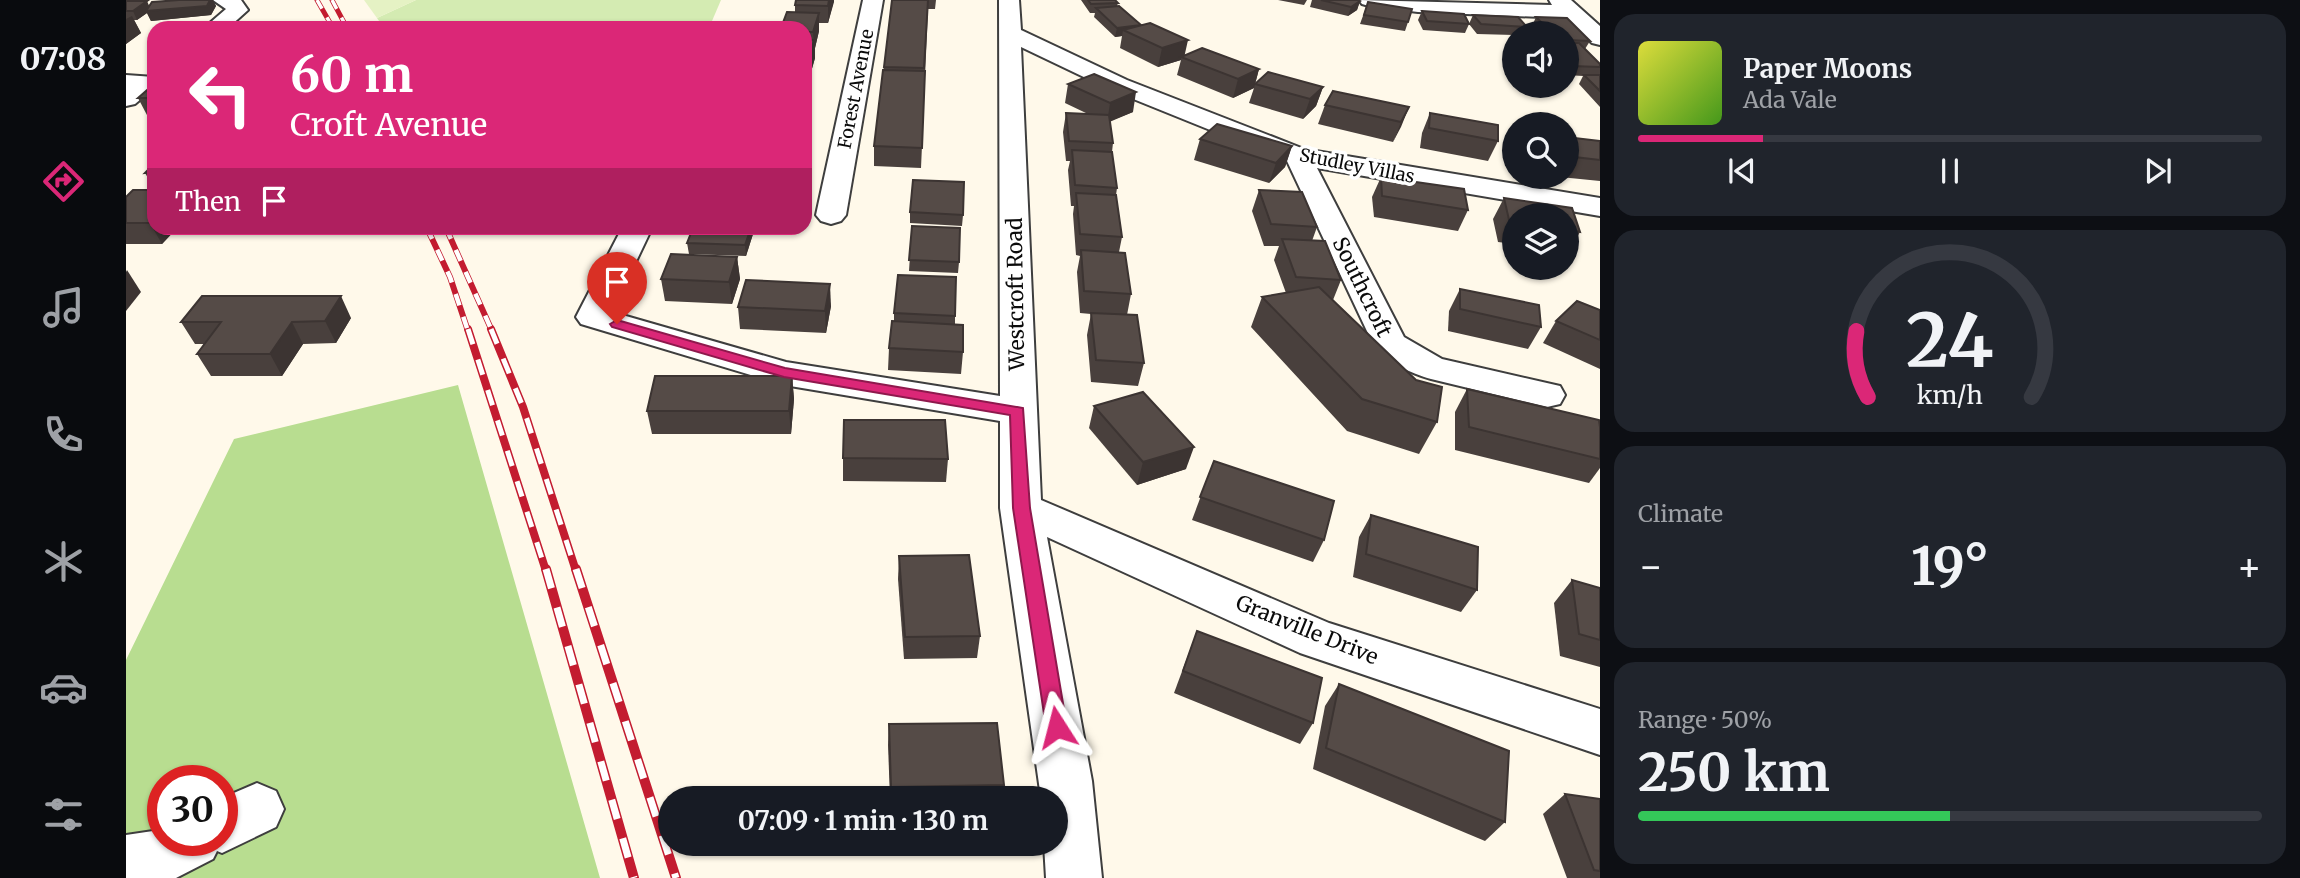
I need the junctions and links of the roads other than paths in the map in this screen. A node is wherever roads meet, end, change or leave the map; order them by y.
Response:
1 (223, 0) edge
2 (873, 0) edge
3 (1009, 0) edge
4 (1369, 0) edge
5 (1566, 6) edge
6 (224, 21) edge
7 (1009, 33) junction
8 (1599, 36) edge
9 (126, 82) edge
10 (126, 99) edge
11 (1298, 156) junction
12 (1600, 207) edge
13 (831, 215) dead end
14 (634, 235) edge
15 (1546, 396) dead end
16 (1018, 411) junction
17 (1021, 508) junction
18 (1600, 732) edge
19 (160, 856) edge
20 (126, 863) edge
21 (1074, 878) edge

1 - 6 street
2 - 13 street, Forest Avenue
3 - 7 street, Westcroft Road
4 - 5 street
5 - 8 street
7 - 11 street, Studley Villas
7 - 16 street, Westcroft Road
9 - 10 street
11 - 12 street, Studley Villas
11 - 15 street, Southcroft
14 - 16 street
16 - 17 street, Westcroft Road
17 - 18 street, Granville Drive
17 - 21 street, Westcroft Road
19 - 20 street

